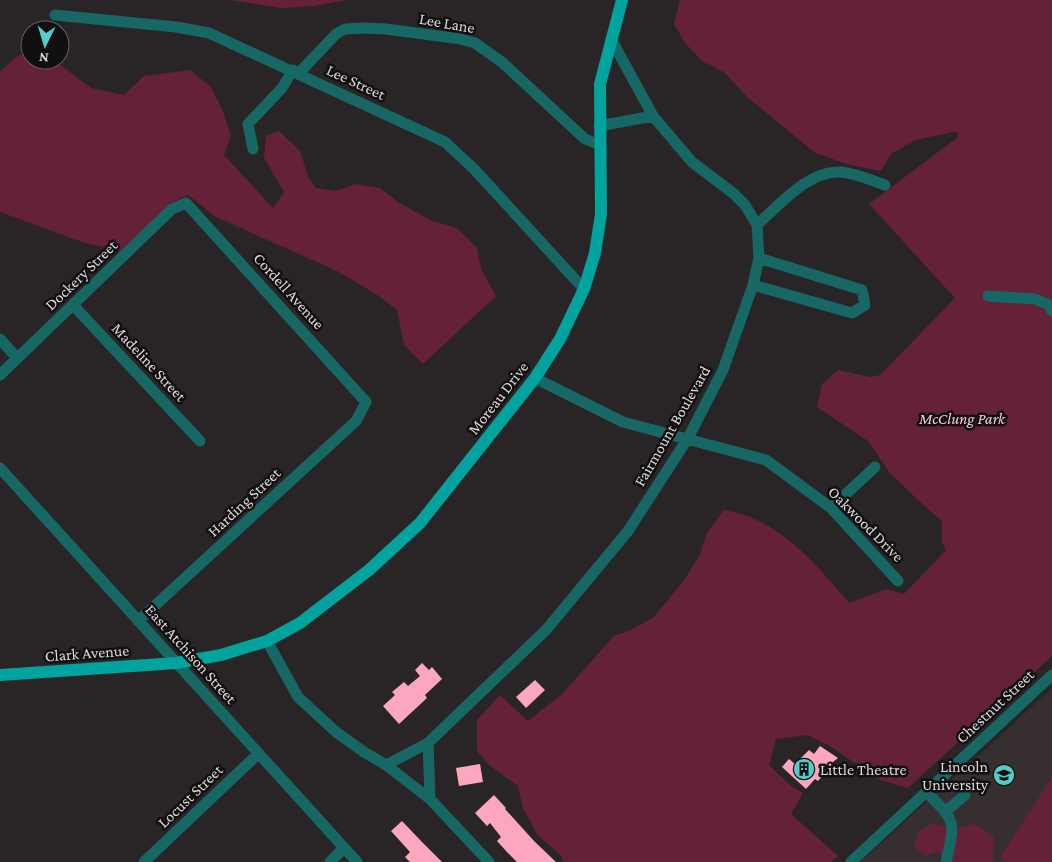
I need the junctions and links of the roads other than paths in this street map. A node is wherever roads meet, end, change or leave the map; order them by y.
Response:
1 (622, 0) edge
2 (55, 15) dead end
3 (611, 39) junction
4 (296, 72) junction
5 (653, 116) junction
6 (599, 126) junction
7 (600, 145) junction
8 (252, 149) dead end
9 (885, 185) dead end
10 (186, 203) joint
11 (757, 225) junction
12 (759, 258) junction
13 (752, 285) junction
14 (584, 289) junction
15 (988, 296) dead end
16 (73, 305) junction
17 (1052, 311) edge
18 (0, 339) edge
19 (17, 358) junction
20 (0, 375) edge
21 (535, 378) junction
22 (366, 402) joint
23 (688, 438) junction
24 (200, 441) dead end
25 (875, 467) dead end
26 (0, 468) edge
27 (831, 508) junction
28 (898, 581) dead end
29 (138, 620) junction
30 (267, 640) junction
31 (176, 663) junction
32 (0, 675) edge
33 (1052, 675) edge
34 (428, 743) junction
35 (258, 754) junction
36 (386, 765) junction
37 (926, 792) junction
38 (965, 795) dead end
39 (430, 799) junction
40 (946, 811) junction
41 (344, 848) junction
42 (144, 862) edge
43 (330, 862) edge
44 (357, 862) edge
45 (490, 862) edge
46 (851, 862) edge
47 (946, 862) edge

1 - 3 main road, Moreau Drive
2 - 4 street, Lee Street
3 - 5 street, Fairmount Boulevard
3 - 6 main road, Moreau Drive
4 - 7 street, Lee Lane
4 - 8 street, Lee Lane
4 - 14 street, Lee Street
5 - 6 street
5 - 11 street, Fairmount Boulevard
6 - 7 main road, Moreau Drive
7 - 14 main road, Moreau Drive
9 - 11 street
10 - 16 street, Dockery Street
10 - 22 street, Cordell Avenue
11 - 12 street, Fairmount Boulevard
12 - 13 street, Fairmount Boulevard
12 - 13 street
13 - 23 street, Fairmount Boulevard
14 - 21 main road, Moreau Drive
15 - 17 street
16 - 19 street, Dockery Street
16 - 24 street, Madeline Street
18 - 19 street
19 - 20 street, Dockery Street
21 - 23 street, Oakwood Drive
21 - 30 main road, Moreau Drive
22 - 29 street, Harding Street
23 - 27 street, Oakwood Drive
23 - 34 street, Fairmount Boulevard
25 - 27 street
26 - 29 street, East Atchison Street
27 - 28 street, Oakwood Drive
29 - 31 street, East Atchison Street
30 - 31 main road, Moreau Drive
30 - 36 street
31 - 32 main road, Clark Avenue
31 - 35 street, East Atchison Street
33 - 37 street, Chestnut Street
34 - 36 street, Fairmount Boulevard
34 - 39 street
35 - 41 street, East Atchison Street
35 - 42 street, Locust Street
36 - 39 street
37 - 40 street
37 - 46 street, Chestnut Street
38 - 40 street
39 - 45 street
40 - 47 street
41 - 43 street
41 - 44 street, East Atchison Street

